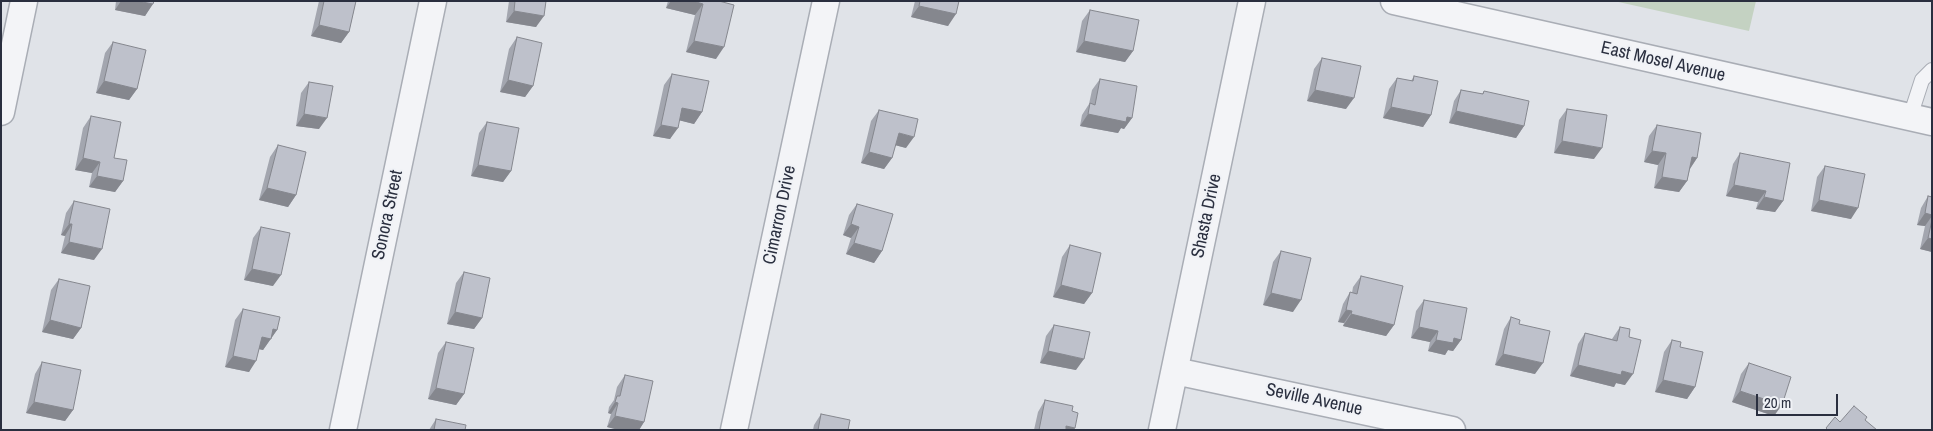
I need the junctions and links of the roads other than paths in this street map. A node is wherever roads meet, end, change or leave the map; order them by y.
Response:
1 (24, 1) edge
2 (433, 1) edge
3 (826, 1) edge
4 (1252, 1) edge
5 (1394, 1) edge
6 (1932, 70) edge
7 (1, 112) edge
8 (1921, 120) edge
9 (1175, 371) junction
10 (343, 430) edge
11 (734, 430) edge
12 (1162, 430) edge
13 (1452, 430) edge

1 - 7 street
2 - 10 street, Sonora Street
3 - 11 street, Cimarron Drive
4 - 9 street, Shasta Drive
5 - 8 street, East Mosel Avenue
6 - 8 lane
9 - 12 street, Shasta Drive
9 - 13 street, Seville Avenue

